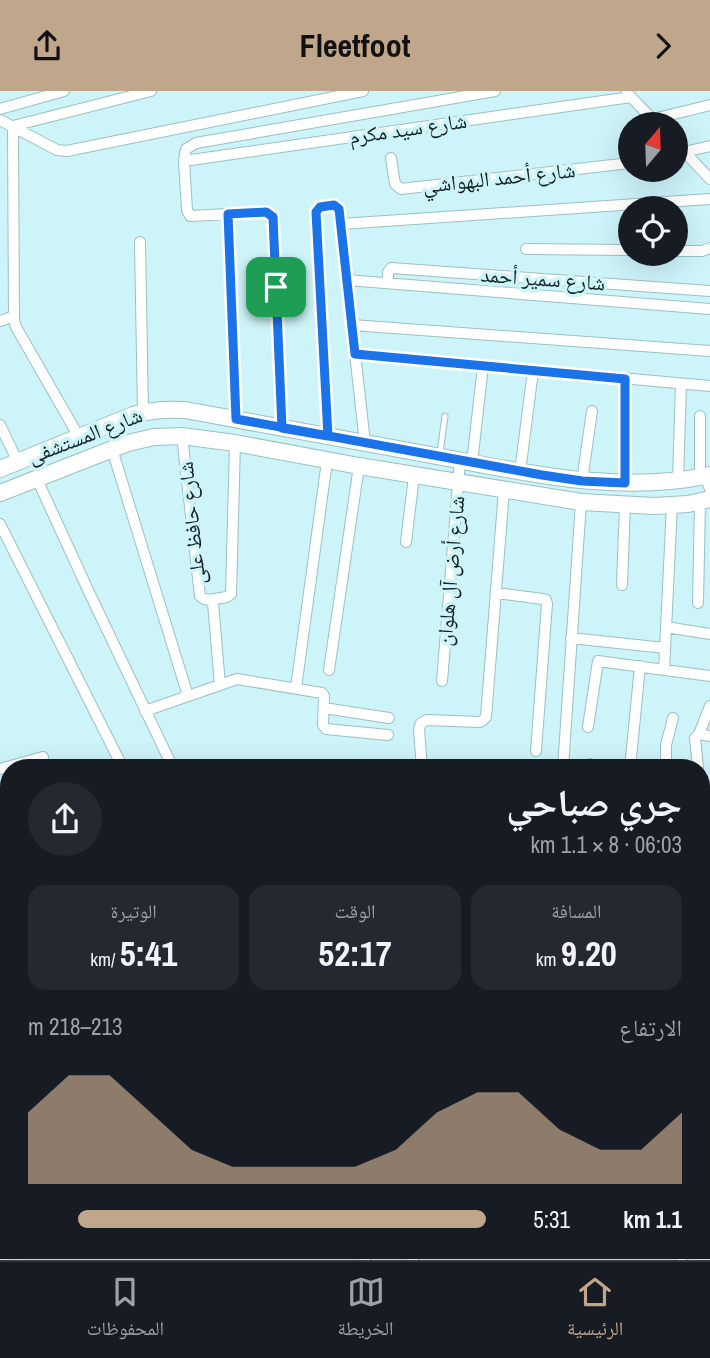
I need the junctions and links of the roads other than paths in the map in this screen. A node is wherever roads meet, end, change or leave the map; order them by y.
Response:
1 (64, 91) edge
2 (151, 91) edge
3 (363, 91) edge
4 (495, 91) edge
5 (628, 94) edge
6 (710, 105) edge
7 (0, 109) edge
8 (645, 112) edge
9 (687, 112) edge
10 (0, 120) edge
11 (13, 126) junction
12 (710, 146) edge
13 (688, 154) edge
14 (391, 158) dead end
15 (184, 161) junction
16 (688, 161) edge
17 (618, 164) edge
18 (710, 179) edge
19 (710, 199) edge
20 (228, 214) junction
21 (341, 224) junction
22 (140, 242) dead end
23 (526, 249) dead end
24 (710, 249) edge
25 (618, 250) edge
26 (688, 251) edge
27 (347, 280) junction
28 (388, 283) junction
29 (623, 284) junction
30 (710, 291) edge
31 (622, 302) junction
32 (710, 309) edge
33 (14, 316) junction
34 (0, 321) edge
35 (352, 325) junction
36 (710, 351) edge
37 (355, 354) junction
38 (483, 366) junction
39 (533, 371) junction
40 (625, 379) junction
41 (681, 384) junction
42 (710, 386) edge
43 (592, 411) dead end
44 (143, 412) junction
45 (445, 416) dead end
46 (700, 416) dead end
47 (236, 419) junction
48 (0, 425) edge
49 (282, 428) junction
50 (182, 436) junction
51 (328, 436) junction
52 (79, 437) junction
53 (235, 443) junction
54 (365, 443) junction
55 (112, 449) junction
56 (439, 457) junction
57 (18, 461) junction
58 (327, 461) junction
59 (466, 461) junction
60 (359, 466) junction
61 (0, 469) edge
62 (520, 471) junction
63 (414, 476) junction
64 (37, 479) junction
65 (678, 480) junction
66 (582, 481) junction
67 (458, 483) junction
68 (625, 483) junction
69 (706, 486) edge
70 (504, 490) junction
71 (0, 493) edge
72 (581, 502) junction
73 (671, 505) junction
74 (625, 506) junction
75 (0, 524) edge
76 (406, 542) dead end
77 (622, 585) dead end
78 (496, 593) junction
79 (209, 600) junction
80 (698, 603) dead end
81 (666, 627) junction
82 (710, 634) edge
83 (571, 638) junction
84 (665, 648) junction
85 (640, 666) junction
86 (329, 670) dead end
87 (664, 670) junction
88 (710, 676) edge
89 (442, 681) dead end
90 (220, 685) junction
91 (296, 688) junction
92 (188, 696) junction
93 (710, 706) edge
94 (324, 708) junction
95 (145, 711) junction
96 (389, 718) dead end
97 (673, 718) dead end
98 (588, 727) dead end
99 (388, 735) dead end
100 (704, 735) edge
101 (536, 751) dead end
102 (43, 757) dead end
103 (36, 759) edge
104 (118, 759) edge
105 (169, 759) edge
106 (421, 759) edge
107 (564, 759) edge
108 (631, 759) edge
109 (666, 759) edge
110 (697, 759) edge

1 - 7 street
2 - 11 street
3 - 11 street
4 - 15 street
5 - 8 street
5 - 15 street, شارع سيد مكرم
6 - 9 street
10 - 11 street
11 - 33 street
12 - 13 street
14 - 17 street, شارع أحمد البهواشي
15 - 20 street
16 - 18 street
19 - 21 street
20 - 47 street
20 - 49 street
21 - 27 street
21 - 51 street
22 - 44 street
23 - 25 street
24 - 26 street
27 - 28 street
27 - 35 street
28 - 29 street, شارع سمير أحمد
28 - 31 street
29 - 30 street, شارع سمير أحمد
29 - 31 street
31 - 32 street
33 - 34 street
33 - 52 street
35 - 36 street
35 - 37 street
37 - 38 street
37 - 54 street
38 - 39 street
38 - 59 street, شارع أرض آل هلوان
39 - 40 street
39 - 62 street
40 - 41 street
40 - 68 street
41 - 42 street
41 - 65 street
43 - 66 street
44 - 47 street, شارع المستشفى
44 - 52 street, شارع المستشفى
45 - 56 lane
46 - 69 street
47 - 49 street, شارع المستشفى
48 - 57 street
49 - 51 street, شارع المستشفى
50 - 53 street, شارع المستشفى
50 - 55 street, شارع المستشفى
50 - 79 street, شارع حافظ على
51 - 54 street, شارع المستشفى
52 - 57 street, شارع المستشفى
53 - 58 street, شارع المستشفى
53 - 79 street
54 - 56 street, شارع المستشفى
55 - 64 street, شارع المستشفى
55 - 92 street
56 - 59 street, شارع المستشفى
57 - 61 street, شارع المستشفى
58 - 60 street, شارع المستشفى
58 - 91 street
59 - 62 street, شارع المستشفى
59 - 67 street, شارع أرض آل هلوان
60 - 63 street, شارع المستشفى
60 - 86 street
62 - 66 street, شارع المستشفى
63 - 67 street, شارع المستشفى
63 - 76 street
64 - 71 street, شارع المستشفى
64 - 95 street
65 - 68 street, شارع المستشفى
65 - 69 street, شارع المستشفى
66 - 68 street, شارع المستشفى
67 - 70 street, شارع المستشفى
67 - 89 street, شارع أرض آل هلوان
69 - 73 street, شارع المستشفى
69 - 80 street
70 - 72 street, شارع المستشفى
70 - 78 street
72 - 74 street, شارع المستشفى
72 - 83 street
73 - 74 street, شارع المستشفى
73 - 81 street
74 - 77 street
75 - 104 street
78 - 101 street
78 - 106 street
79 - 90 street, شارع حافظ على
81 - 82 street
81 - 84 street
83 - 84 street
83 - 107 street
84 - 87 street
85 - 87 street
85 - 98 street
85 - 108 street
87 - 88 street
90 - 91 street
90 - 92 street
91 - 94 street
92 - 95 street
93 - 100 street
94 - 96 street
94 - 99 street
95 - 105 street
97 - 109 street
100 - 110 street
102 - 103 street

